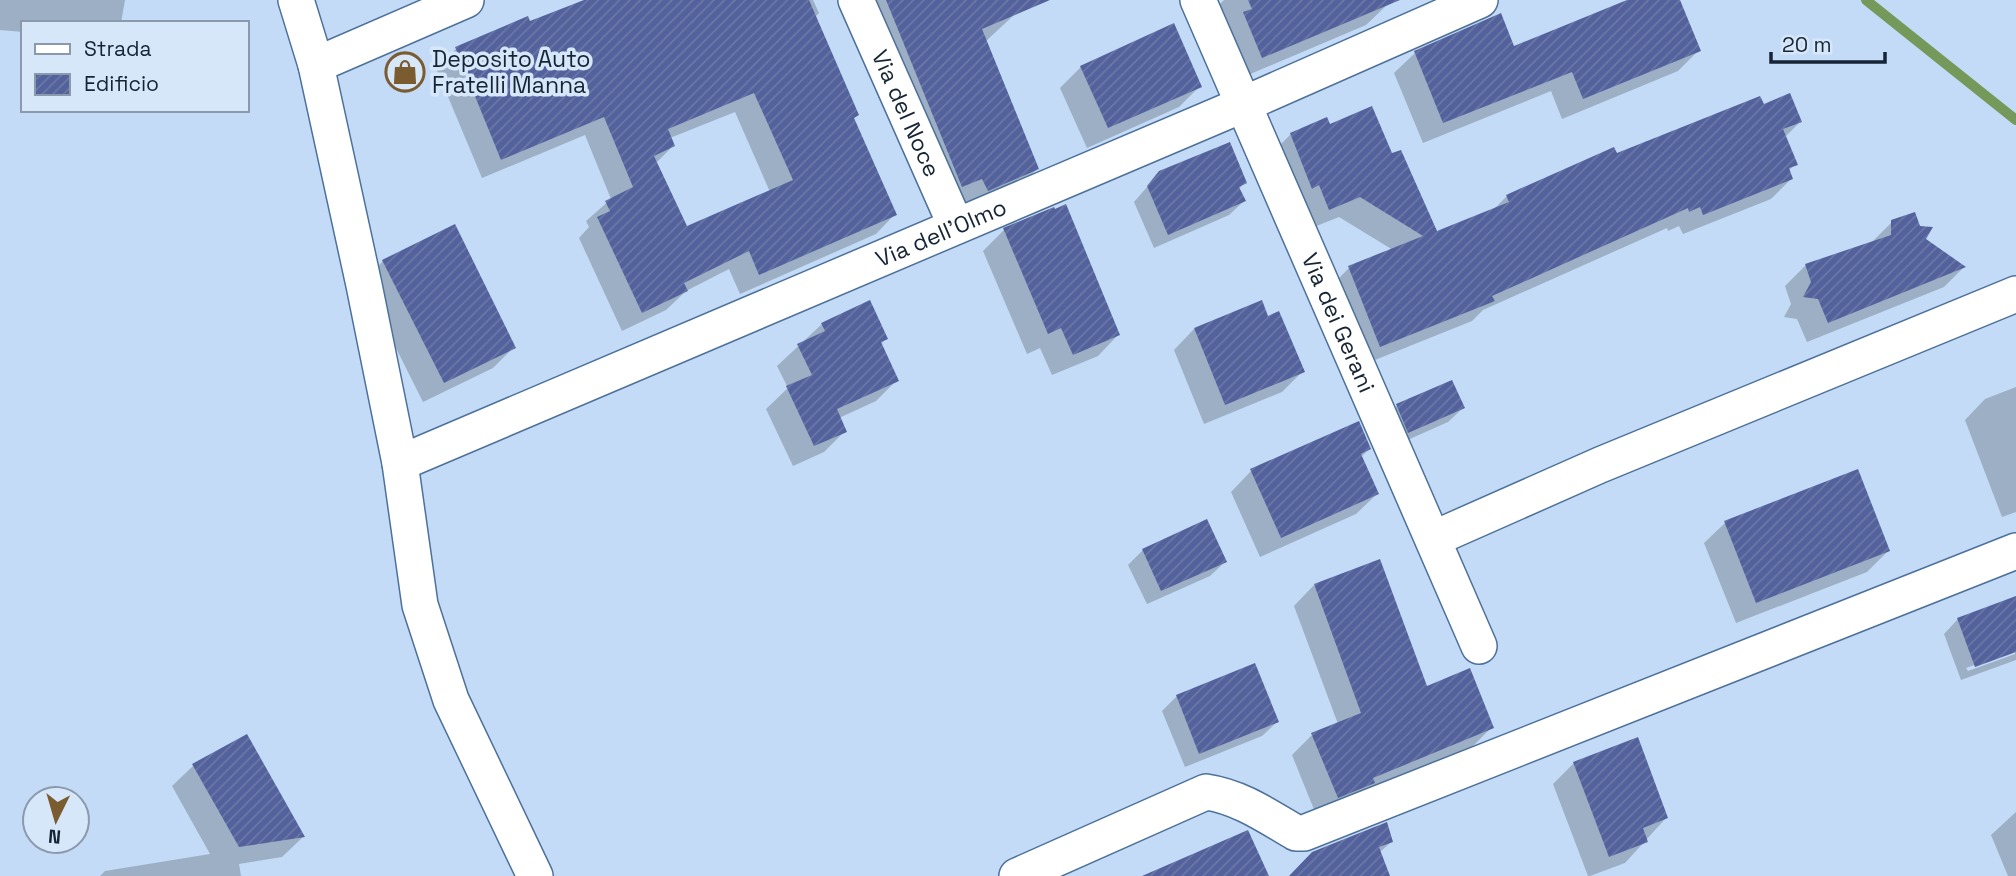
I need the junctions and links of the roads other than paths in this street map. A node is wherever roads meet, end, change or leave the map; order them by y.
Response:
1 (296, 0) edge
2 (466, 0) edge
3 (856, 0) edge
4 (1198, 0) edge
5 (1480, 0) edge
6 (316, 65) junction
7 (1242, 105) junction
8 (957, 226) junction
9 (2016, 295) edge
10 (400, 463) junction
11 (1433, 539) junction
12 (2016, 551) edge
13 (1479, 646) dead end
14 (535, 876) edge
15 (1017, 876) edge

1 - 6 street
2 - 6 street
3 - 8 street, Via del Noce
4 - 7 street, Via dei Gerani
5 - 7 street, Via dell'Olmo
6 - 10 street
7 - 8 street, Via dell'Olmo
7 - 11 street, Via dei Gerani
8 - 10 street, Via dell'Olmo
9 - 11 street
10 - 14 street
11 - 13 street, Via dei Gerani
12 - 15 street

